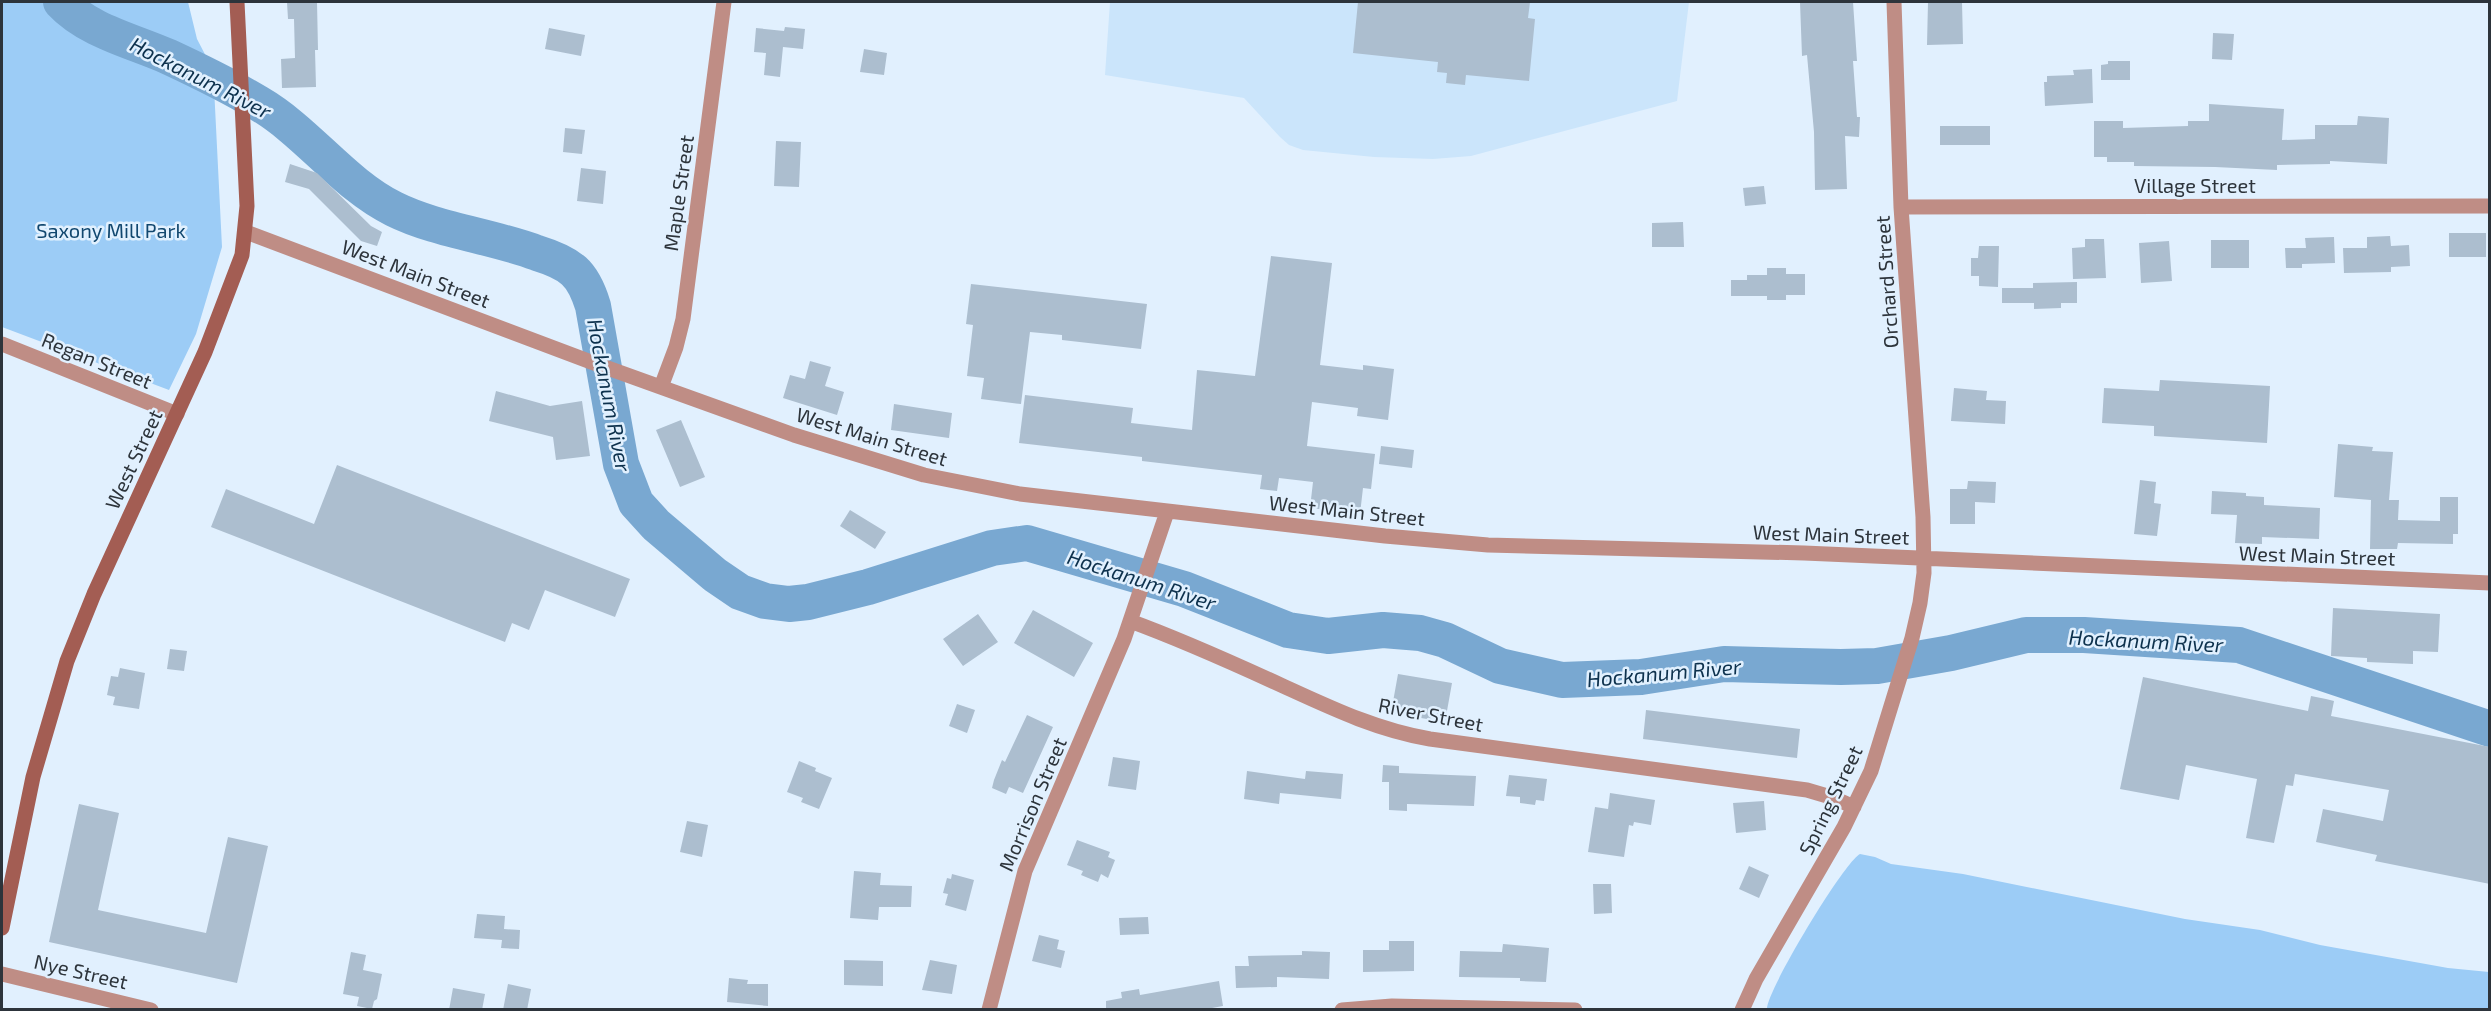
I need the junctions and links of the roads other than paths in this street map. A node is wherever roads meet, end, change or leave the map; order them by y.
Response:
1 (237, 2) edge
2 (724, 2) edge
3 (1894, 2) edge
4 (2490, 206) edge
5 (1901, 207) junction
6 (246, 232) junction
7 (2, 344) edge
8 (661, 387) junction
9 (177, 414) junction
10 (1167, 512) junction
11 (1924, 559) junction
12 (2490, 583) edge
13 (1130, 621) junction
14 (1854, 807) junction
15 (2, 928) edge
16 (2, 974) edge
17 (151, 1010) edge
18 (989, 1010) edge
19 (1342, 1010) edge
20 (1575, 1010) edge
21 (1742, 1010) edge

1 - 6 main road, West Street
2 - 8 street, Maple Street
3 - 5 street, Orchard Street
4 - 5 street, Village Street
5 - 11 street, Orchard Street
6 - 8 street, West Main Street
6 - 9 main road, West Street
7 - 9 street, Regan Street
8 - 10 street, West Main Street
9 - 15 main road, West Street
10 - 11 street, West Main Street
10 - 13 street
11 - 12 street, West Main Street
11 - 14 street, Spring Street
13 - 14 street, River Street
13 - 18 street, Morrison Street
14 - 21 street, Spring Street
16 - 17 street, Nye Street
19 - 20 street

